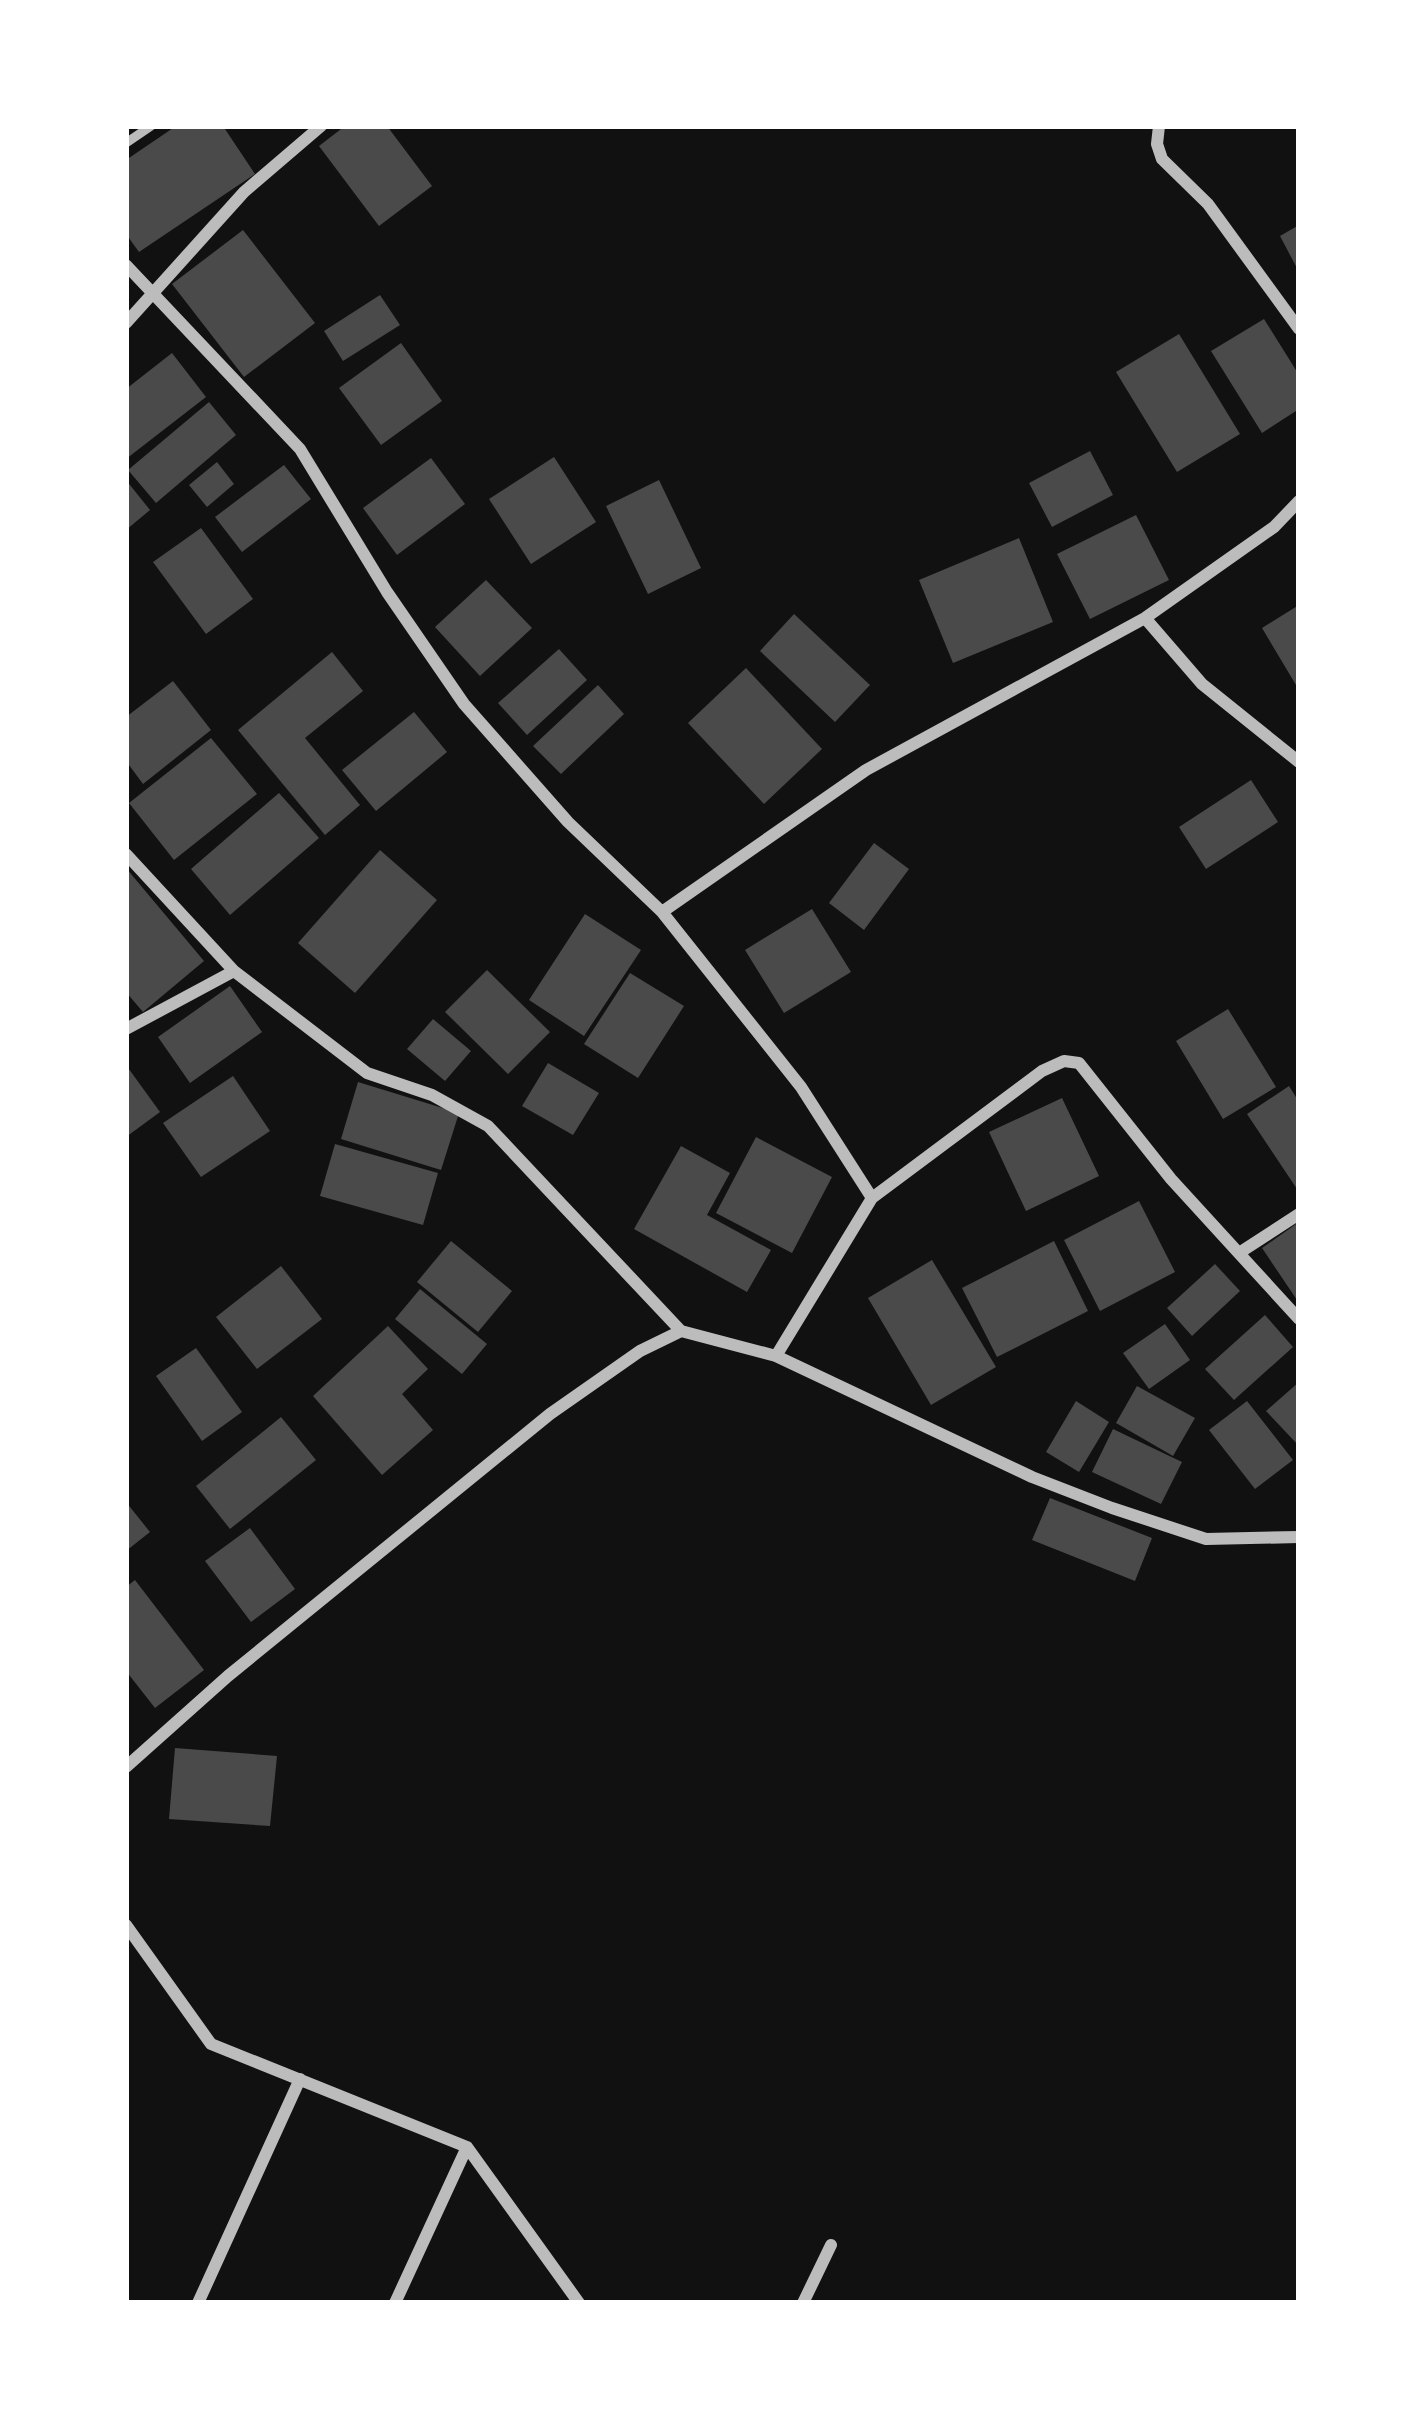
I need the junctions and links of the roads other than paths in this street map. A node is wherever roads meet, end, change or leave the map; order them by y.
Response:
1 (151, 126) edge
2 (321, 126) edge
3 (1159, 126) edge
4 (126, 143) edge
5 (126, 266) edge
6 (150, 292) junction
7 (126, 323) edge
8 (1299, 329) edge
9 (1299, 501) edge
10 (1145, 618) junction
11 (1299, 762) edge
12 (126, 854) edge
13 (662, 912) junction
14 (233, 970) junction
15 (126, 1029) edge
16 (872, 1198) junction
17 (1299, 1214) edge
18 (1239, 1253) junction
19 (1299, 1319) edge
20 (681, 1331) junction
21 (776, 1356) junction
22 (1299, 1537) edge
23 (126, 1767) edge
24 (126, 1924) edge
25 (300, 2079) junction
26 (467, 2147) junction
27 (831, 2245) dead end
28 (198, 2303) edge
29 (395, 2303) edge
30 (579, 2303) edge
31 (803, 2303) edge

1 - 4 lane
2 - 6 street
3 - 8 street
5 - 6 street
6 - 7 street
6 - 13 street
9 - 10 street
10 - 11 street
10 - 13 street
12 - 14 street
13 - 16 street
14 - 15 street
14 - 20 street
16 - 18 street
16 - 21 street
17 - 18 street
18 - 19 street
20 - 21 street
20 - 23 street
21 - 22 street
24 - 25 street
25 - 26 street
25 - 28 street
26 - 29 street
26 - 30 street
27 - 31 street

